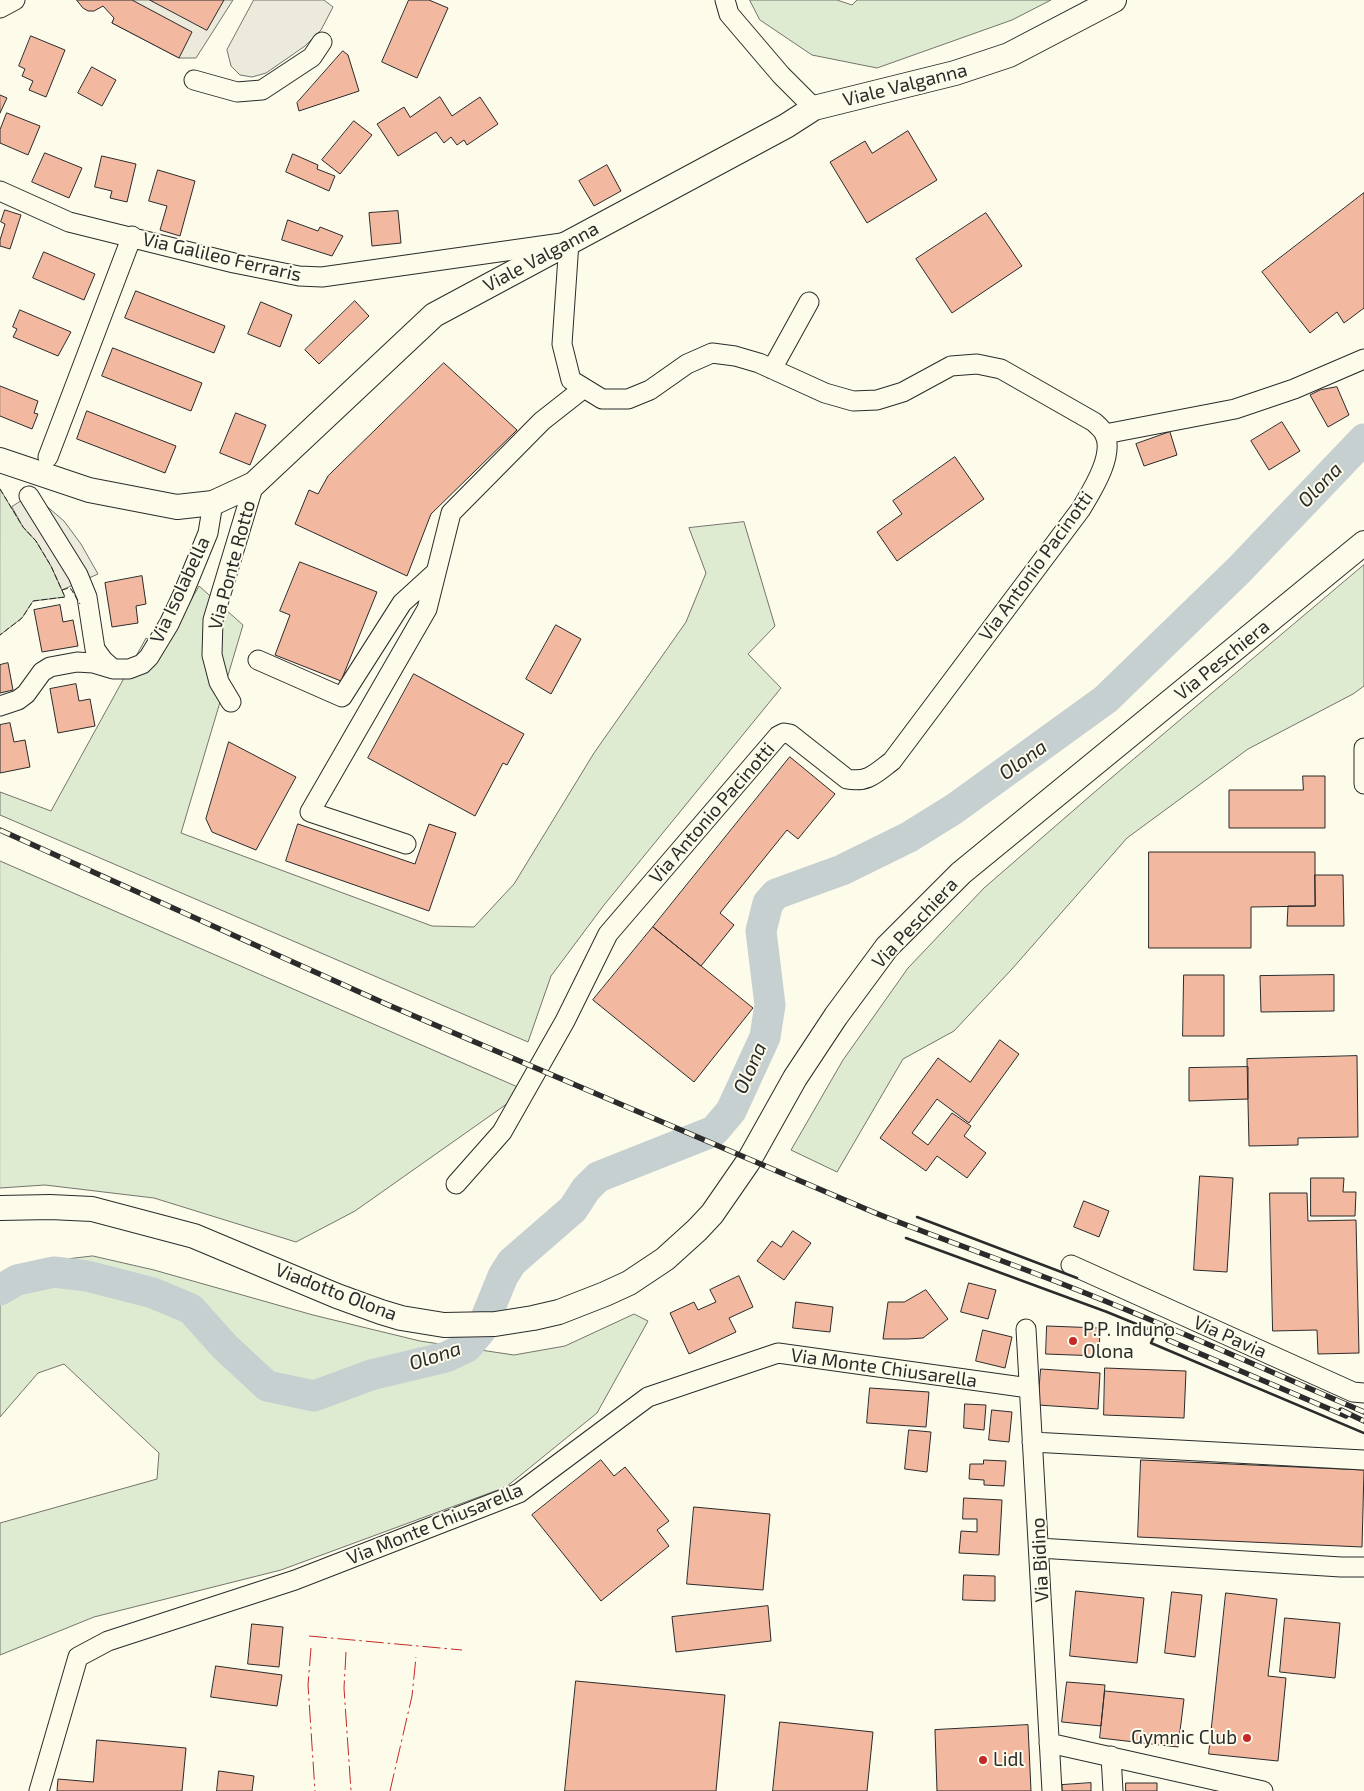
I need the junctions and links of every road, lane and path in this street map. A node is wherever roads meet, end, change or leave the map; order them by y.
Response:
1 (15, 0) edge
2 (725, 0) edge
3 (1114, 0) edge
4 (0, 8) edge
5 (322, 42) dead end
6 (194, 80) dead end
7 (814, 108) junction
8 (0, 191) edge
9 (132, 236) junction
10 (569, 242) junction
11 (809, 302) dead end
12 (1364, 359) edge
13 (772, 369) junction
14 (584, 388) junction
15 (1105, 434) junction
16 (48, 457) dead end
17 (0, 460) edge
18 (254, 484) junction
19 (29, 496) dead end
20 (213, 503) junction
21 (1364, 543) edge
22 (436, 572) junction
23 (258, 660) dead end
24 (113, 669) junction
25 (231, 702) dead end
26 (0, 706) edge
27 (1364, 748) edge
28 (1364, 784) edge
29 (406, 844) dead end
30 (456, 1184) dead end
31 (0, 1208) edge
32 (1070, 1265) dead end
33 (512, 1322) joint
34 (1026, 1329) dead end
35 (1028, 1388) junction
36 (1364, 1393) edge
37 (1032, 1442) junction
38 (1364, 1460) edge
39 (1039, 1548) junction
40 (1364, 1567) edge
41 (1049, 1743) junction
42 (1111, 1756) junction
43 (39, 1791) edge
44 (1052, 1791) edge
45 (1113, 1791) edge
46 (1263, 1791) edge

1 - 4 street
2 - 7 street
3 - 7 main road, Viale Valganna
5 - 6 street
7 - 10 main road, Viale Valganna
8 - 9 street, Via Galileo Ferraris
9 - 10 street, Via Galileo Ferraris
9 - 16 street
10 - 14 street
10 - 18 main road, Viale Valganna
11 - 13 street
12 - 15 street
13 - 14 street
13 - 15 street
14 - 22 street
15 - 30 street, Via Antonio Pacinotti
17 - 20 main road, Viale Valganna
18 - 20 main road, Viale Valganna
18 - 25 street, Via Ponte Rotto
19 - 24 street
20 - 24 street, Via Isolabella
21 - 33 main road, Via Peschiera
22 - 23 street
22 - 29 street
24 - 26 street, Via Isolabella
27 - 28 street
31 - 33 main road, Viadotto Olona
32 - 36 street, Via Pavia
34 - 35 street, Via Bidino
35 - 37 street, Via Bidino
35 - 43 street, Via Monte Chiusarella
37 - 38 street
37 - 39 street, Via Bidino
39 - 40 street
39 - 41 street, Via Bidino
41 - 42 street
41 - 44 street, Via Bidino
42 - 45 street
42 - 46 street

